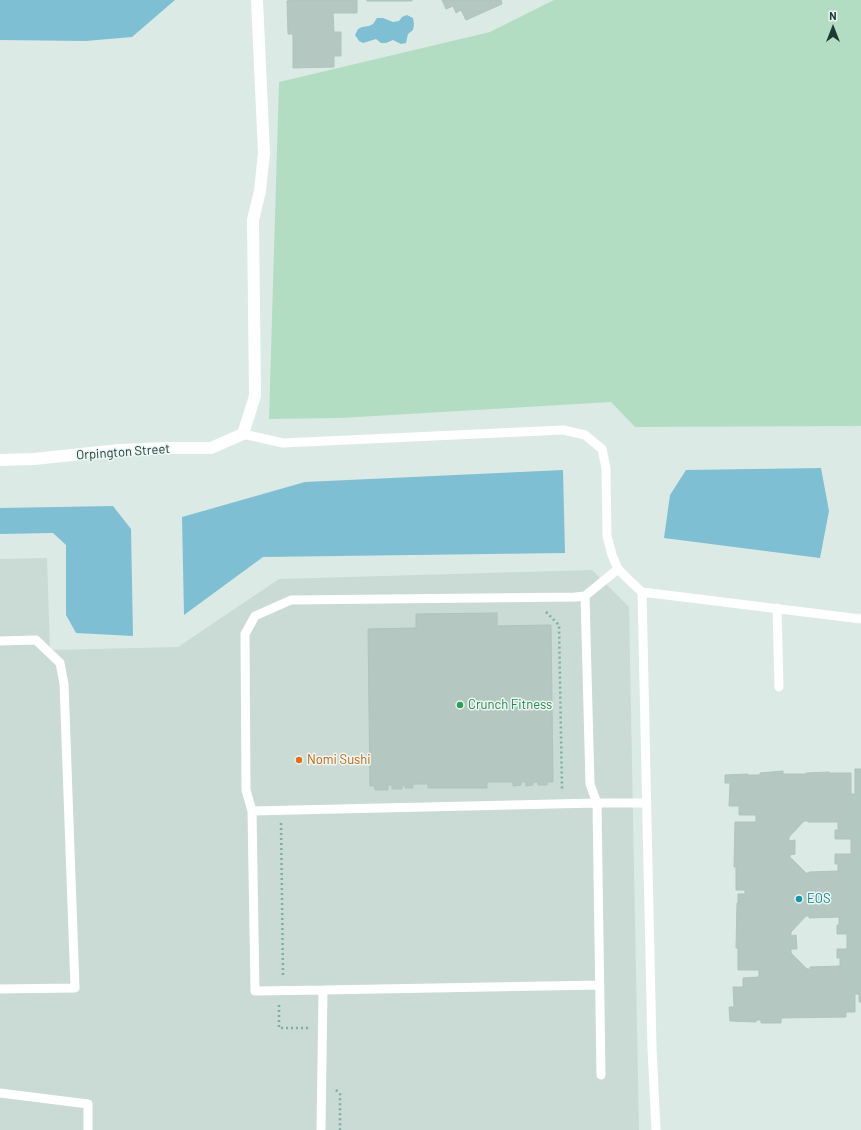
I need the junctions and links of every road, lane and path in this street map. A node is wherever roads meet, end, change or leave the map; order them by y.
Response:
1 (257, 0) edge
2 (243, 434) junction
3 (0, 460) edge
4 (618, 569) junction
5 (642, 592) junction
6 (585, 596) junction
7 (777, 608) junction
8 (861, 619) edge
9 (0, 641) edge
10 (779, 686) dead end
11 (597, 802) junction
12 (647, 804) junction
13 (252, 811) junction
14 (600, 985) junction
15 (0, 989) edge
16 (323, 990) junction
17 (601, 1075) dead end
18 (0, 1093) edge
19 (88, 1130) edge
20 (320, 1130) edge
21 (656, 1130) edge

1 - 2 street
2 - 3 street, Orpington Street
2 - 4 lane
4 - 5 lane
4 - 6 lane
5 - 7 lane
5 - 12 lane
6 - 11 lane
6 - 13 lane
7 - 8 lane
7 - 10 lane
9 - 15 lane
11 - 12 lane
11 - 13 lane
11 - 14 lane
12 - 21 lane
13 - 16 lane
14 - 16 lane
14 - 17 lane
16 - 20 lane
18 - 19 lane

